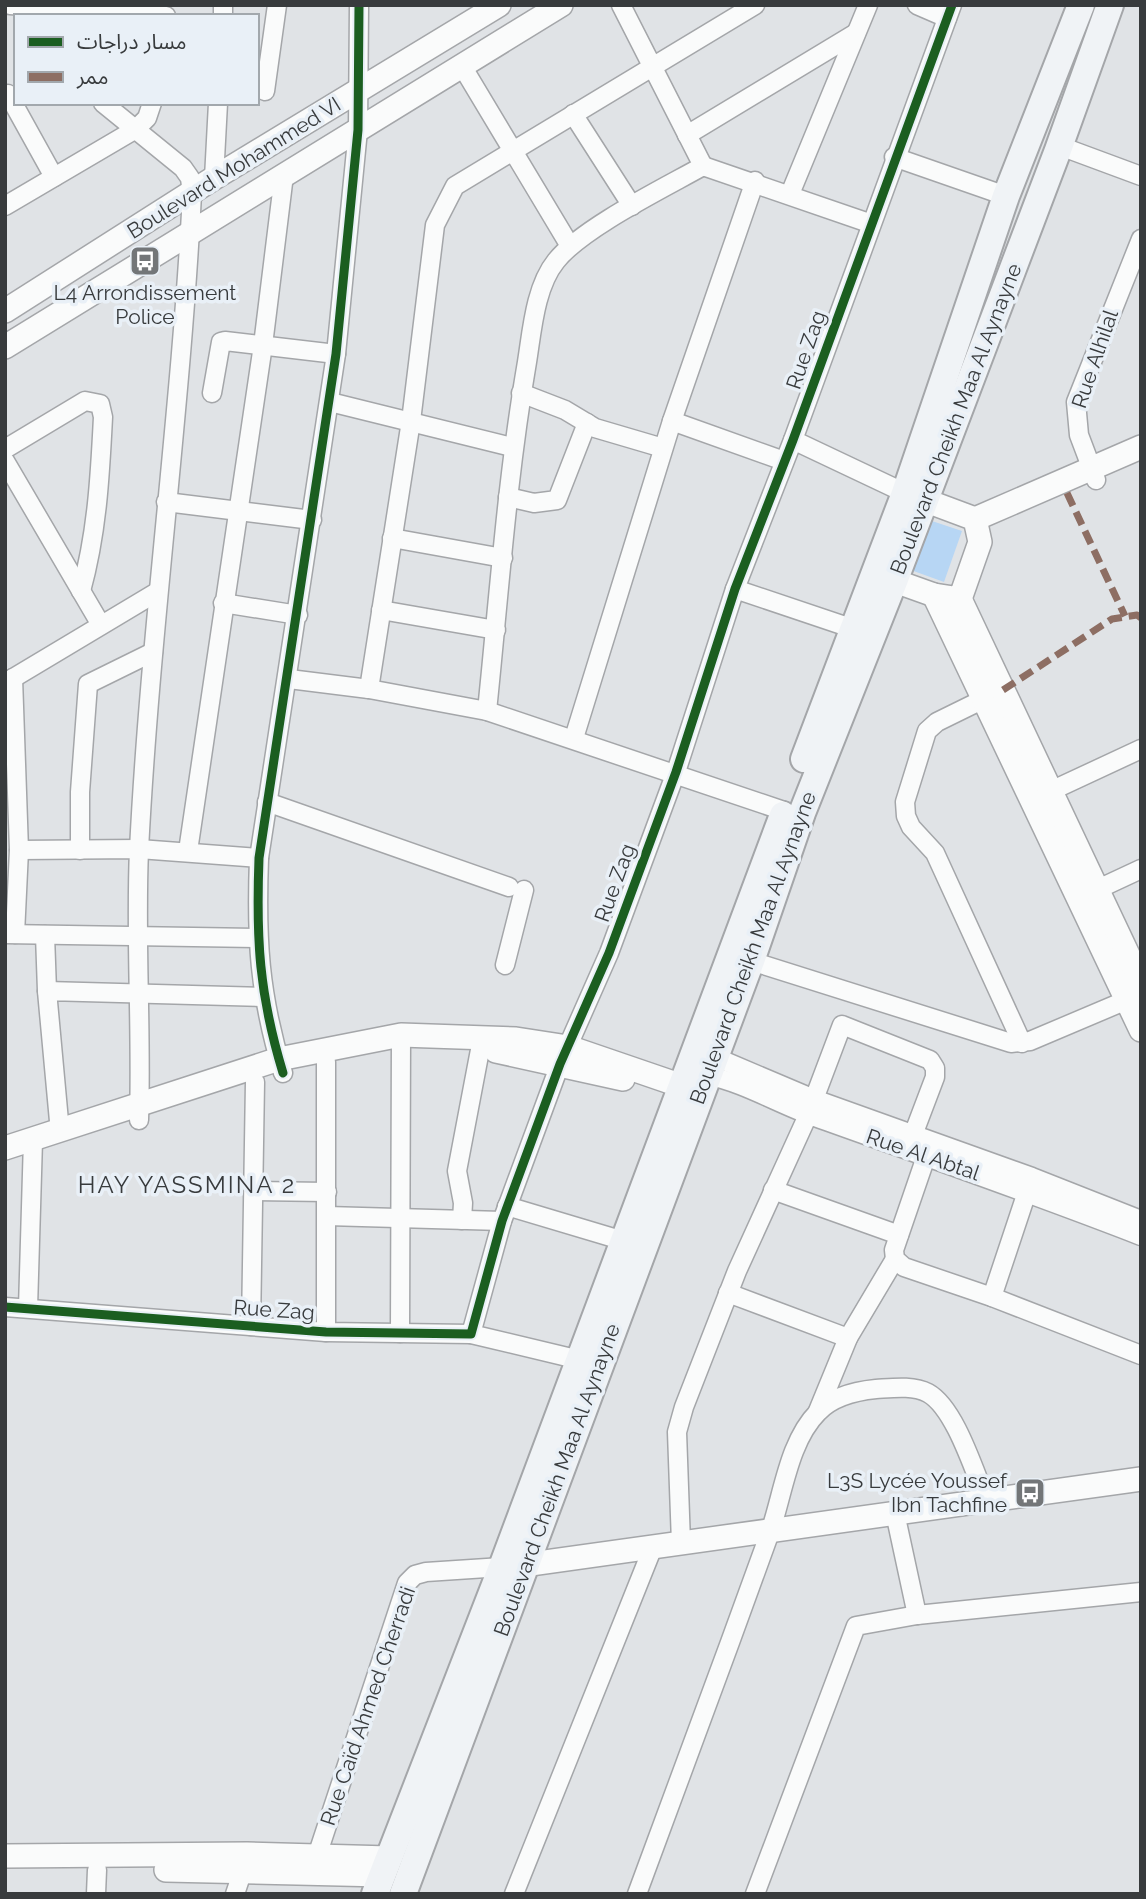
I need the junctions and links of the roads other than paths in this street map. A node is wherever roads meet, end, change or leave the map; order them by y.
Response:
1 (10, 5) edge
2 (277, 5) edge
3 (359, 5) edge
4 (499, 5) edge
5 (561, 5) edge
6 (621, 5) edge
7 (755, 5) edge
8 (868, 5) edge
9 (917, 5) edge
10 (1082, 5) edge
11 (1110, 5) edge
12 (100, 11) edge
13 (949, 11) edge
14 (47, 12) edge
15 (139, 14) edge
16 (856, 33) junction
17 (462, 66) junction
18 (650, 67) junction
19 (358, 90) junction
20 (265, 91) dead end
21 (16, 105) edge
22 (106, 105) edge
23 (151, 105) edge
24 (218, 105) edge
25 (573, 114) junction
26 (136, 129) junction
27 (358, 130) junction
28 (687, 135) junction
29 (1060, 146) junction
30 (514, 149) junction
31 (894, 157) junction
32 (702, 166) junction
33 (285, 175) junction
34 (1141, 176) edge
35 (54, 177) junction
36 (214, 178) junction
37 (755, 181) junction
38 (192, 194) junction
39 (790, 194) junction
40 (1006, 196) junction
41 (5, 206) edge
42 (632, 206) junction
43 (870, 223) junction
44 (190, 233) junction
45 (1141, 239) edge
46 (570, 246) junction
47 (5, 311) edge
48 (263, 345) junction
49 (5, 347) edge
50 (336, 354) junction
51 (212, 393) dead end
52 (522, 393) junction
53 (330, 402) junction
54 (411, 421) junction
55 (672, 421) junction
56 (587, 423) junction
57 (793, 440) junction
58 (512, 447) junction
59 (1141, 447) edge
60 (663, 448) junction
61 (5, 449) edge
62 (5, 461) edge
63 (784, 461) junction
64 (1141, 461) edge
65 (1094, 475) junction
66 (914, 497) junction
67 (508, 498) junction
68 (166, 502) junction
69 (237, 509) junction
70 (312, 520) junction
71 (973, 521) junction
72 (392, 538) junction
73 (503, 558) junction
74 (885, 576) junction
75 (734, 589) junction
76 (81, 591) junction
77 (157, 592) junction
78 (934, 595) junction
79 (960, 599) junction
80 (223, 603) junction
81 (381, 610) junction
82 (298, 615) junction
83 (101, 625) junction
84 (854, 629) junction
85 (496, 630) junction
86 (153, 652) junction
87 (289, 679) junction
88 (9, 680) edge
89 (369, 689) junction
90 (994, 694) junction
91 (487, 711) junction
92 (574, 738) junction
93 (1141, 750) edge
94 (12, 763) edge
95 (676, 772) junction
96 (1042, 795) junction
97 (267, 802) junction
98 (784, 811) junction
99 (139, 849) junction
100 (80, 850) junction
101 (188, 851) junction
102 (259, 858) junction
103 (14, 861) edge
104 (1141, 869) edge
105 (1096, 890) junction
106 (10, 934) edge
107 (45, 935) junction
108 (136, 937) junction
109 (256, 938) junction
110 (751, 961) junction
111 (505, 965) dead end
112 (1141, 982) edge
113 (47, 991) junction
114 (852, 994) junction
115 (137, 995) junction
116 (263, 997) junction
117 (1134, 997) edge
118 (842, 1025) junction
119 (1141, 1030) edge
120 (401, 1043) junction
121 (1022, 1043) junction
122 (480, 1050) junction
123 (564, 1055) junction
124 (326, 1062) junction
125 (281, 1066) junction
126 (710, 1066) junction
127 (255, 1082) junction
128 (675, 1087) junction
129 (811, 1107) junction
130 (139, 1112) junction
131 (60, 1132) junction
132 (913, 1135) junction
133 (5, 1148) edge
134 (33, 1148) junction
135 (929, 1149) junction
136 (5, 1163) edge
137 (1029, 1184) junction
138 (773, 1190) junction
139 (254, 1191) junction
140 (327, 1192) junction
141 (504, 1213) junction
142 (327, 1216) junction
143 (402, 1219) junction
144 (462, 1220) junction
145 (1141, 1220) edge
146 (900, 1235) junction
147 (1141, 1236) edge
148 (624, 1241) junction
149 (895, 1259) junction
150 (728, 1293) junction
151 (992, 1297) junction
152 (5, 1307) edge
153 (28, 1308) junction
154 (251, 1326) junction
155 (326, 1332) junction
156 (400, 1333) junction
157 (471, 1334) junction
158 (848, 1338) junction
159 (1141, 1355) edge
160 (580, 1360) junction
161 (818, 1411) junction
162 (1141, 1479) edge
163 (986, 1499) junction
164 (895, 1513) junction
165 (770, 1531) junction
166 (681, 1543) junction
167 (653, 1547) junction
168 (515, 1566) junction
169 (1141, 1592) edge
170 (916, 1615) junction
171 (5, 1856) edge
172 (245, 1862) junction
173 (314, 1864) junction
174 (97, 1870) junction
175 (5, 1871) edge
176 (382, 1875) edge
177 (96, 1894) edge
178 (235, 1894) edge
179 (403, 1894) edge
180 (514, 1894) edge
181 (637, 1894) edge
182 (755, 1894) edge

1 - 14 street
2 - 20 street
3 - 19 street
4 - 19 street, Boulevard Mohammed VI
5 - 17 street, Boulevard Mohammed VI
6 - 18 street
7 - 18 street
8 - 16 street
9 - 13 street
10 - 40 main road, Boulevard Cheikh Maa Al Aynayne
11 - 29 main road, Boulevard Cheikh Maa Al Aynayne
12 - 14 street
12 - 15 street
13 - 31 street, Rue Zag
16 - 28 street
16 - 39 street
17 - 27 street, Boulevard Mohammed VI
17 - 30 street
18 - 25 street
18 - 28 street
19 - 27 street
19 - 36 street, Boulevard Mohammed VI
21 - 35 street
22 - 26 street
23 - 26 street
24 - 36 street
25 - 30 street
25 - 42 street
26 - 35 street
26 - 38 street
27 - 33 street, Boulevard Mohammed VI
27 - 50 street
28 - 32 street
29 - 34 street
29 - 66 main road, Boulevard Cheikh Maa Al Aynayne
30 - 46 street
30 - 54 street
31 - 40 street
31 - 43 street, Rue Zag
32 - 37 street
32 - 42 street
33 - 44 street, Boulevard Mohammed VI
33 - 48 street
35 - 41 street
36 - 38 street, Boulevard Mohammed VI
37 - 39 street
37 - 55 street
38 - 44 street
38 - 47 street, Boulevard Mohammed VI
39 - 43 street
40 - 66 main road, Boulevard Cheikh Maa Al Aynayne
42 - 46 street
43 - 57 street, Rue Zag
44 - 49 street, Boulevard Mohammed VI
44 - 68 street
45 - 65 street, Rue Alhilal
46 - 52 street
48 - 50 street
48 - 51 street
48 - 69 street
50 - 53 street
52 - 56 street
52 - 58 street
53 - 54 street
53 - 70 street
54 - 58 street
54 - 72 street
55 - 60 street
55 - 63 street
56 - 60 street
56 - 67 street
57 - 63 street, Rue Zag
57 - 66 street
58 - 67 street
59 - 65 street
60 - 92 street
61 - 76 street
62 - 76 street
63 - 75 street, Rue Zag
64 - 65 street
65 - 71 street
66 - 71 street
66 - 74 main road, Boulevard Cheikh Maa Al Aynayne
67 - 73 street
68 - 69 street
68 - 77 street
69 - 70 street
69 - 80 street
70 - 82 street
71 - 79 street
72 - 73 street
72 - 81 street
73 - 85 street
74 - 78 street
74 - 84 main road, Boulevard Cheikh Maa Al Aynayne
74 - 110 main road, Boulevard Cheikh Maa Al Aynayne
75 - 84 street
75 - 95 street, Rue Zag
76 - 83 street
77 - 83 street
77 - 86 street
78 - 79 street
78 - 90 street
79 - 90 street
80 - 82 street
80 - 101 street
81 - 85 street
81 - 89 street
82 - 87 street
83 - 88 street
84 - 98 main road, Boulevard Cheikh Maa Al Aynayne
85 - 91 street
86 - 99 street
86 - 100 street
87 - 89 street
87 - 97 street
88 - 94 street
89 - 91 street
90 - 96 street
90 - 121 street
91 - 92 street
92 - 95 street
93 - 96 street
94 - 103 street
95 - 98 street
95 - 123 street, Rue Zag
96 - 105 street
96 - 117 street
97 - 102 street
97 - 111 street
98 - 128 main road, Boulevard Cheikh Maa Al Aynayne
99 - 100 street
99 - 101 street
99 - 108 street
100 - 103 street
101 - 102 street
102 - 109 street
103 - 106 street
104 - 105 street
105 - 112 street
106 - 107 street
107 - 108 street
107 - 113 street
108 - 109 street
108 - 115 street
109 - 116 street
110 - 114 street
110 - 126 main road, Boulevard Cheikh Maa Al Aynayne
113 - 115 street
113 - 131 street
114 - 118 street
114 - 121 street
115 - 116 street
115 - 130 street
116 - 125 street
117 - 119 street
117 - 121 street
118 - 129 street
118 - 132 street
120 - 122 street
120 - 123 street
120 - 124 street
120 - 125 street
120 - 143 street
122 - 123 street
122 - 144 street
123 - 128 street
123 - 141 street, Rue Zag
124 - 125 street
124 - 140 street
125 - 127 street
125 - 130 street
126 - 129 street, Rue Al Abtal
126 - 168 main road, Boulevard Cheikh Maa Al Aynayne
127 - 130 street
127 - 139 street
128 - 148 main road, Boulevard Cheikh Maa Al Aynayne
129 - 132 street, Rue Al Abtal
129 - 135 street, Rue Al Abtal
129 - 138 street
130 - 131 street
130 - 134 street
131 - 134 street
132 - 135 street, Rue Al Abtal
133 - 134 street
134 - 136 street
134 - 153 street
135 - 137 street, Rue Al Abtal
135 - 146 street
137 - 145 street, Rue Al Abtal
137 - 147 street, Rue Al Abtal
137 - 151 street
138 - 146 street
138 - 150 street
139 - 140 street
139 - 154 street
140 - 142 street
141 - 144 street
141 - 148 street
141 - 157 street, Rue Zag
142 - 143 street
142 - 155 street
143 - 144 street
143 - 156 street
146 - 149 street
148 - 160 main road, Boulevard Cheikh Maa Al Aynayne
149 - 151 street
149 - 158 street
150 - 158 street
150 - 166 street
151 - 159 street
152 - 153 street, Rue Zag
153 - 154 street, Rue Zag
154 - 155 street, Rue Zag
155 - 156 street, Rue Zag
156 - 157 street, Rue Zag
157 - 160 street
158 - 161 street
160 - 168 main road, Boulevard Cheikh Maa Al Aynayne
161 - 163 street
161 - 165 street
162 - 163 street, Rue Caïd Ahmed Cherradi
163 - 164 street, Rue Caïd Ahmed Cherradi
164 - 165 street, Rue Caïd Ahmed Cherradi
164 - 170 street
165 - 166 street, Rue Caïd Ahmed Cherradi
165 - 181 street
166 - 167 street, Rue Caïd Ahmed Cherradi
167 - 168 street, Rue Caïd Ahmed Cherradi
167 - 180 street
168 - 173 street, Rue Caïd Ahmed Cherradi
168 - 176 main road, Boulevard Cheikh Maa Al Aynayne
168 - 179 main road, Boulevard Cheikh Maa Al Aynayne
169 - 170 street
170 - 182 street
171 - 172 street
172 - 173 street
172 - 174 street
172 - 178 street
173 - 176 street
174 - 175 street
174 - 177 street

